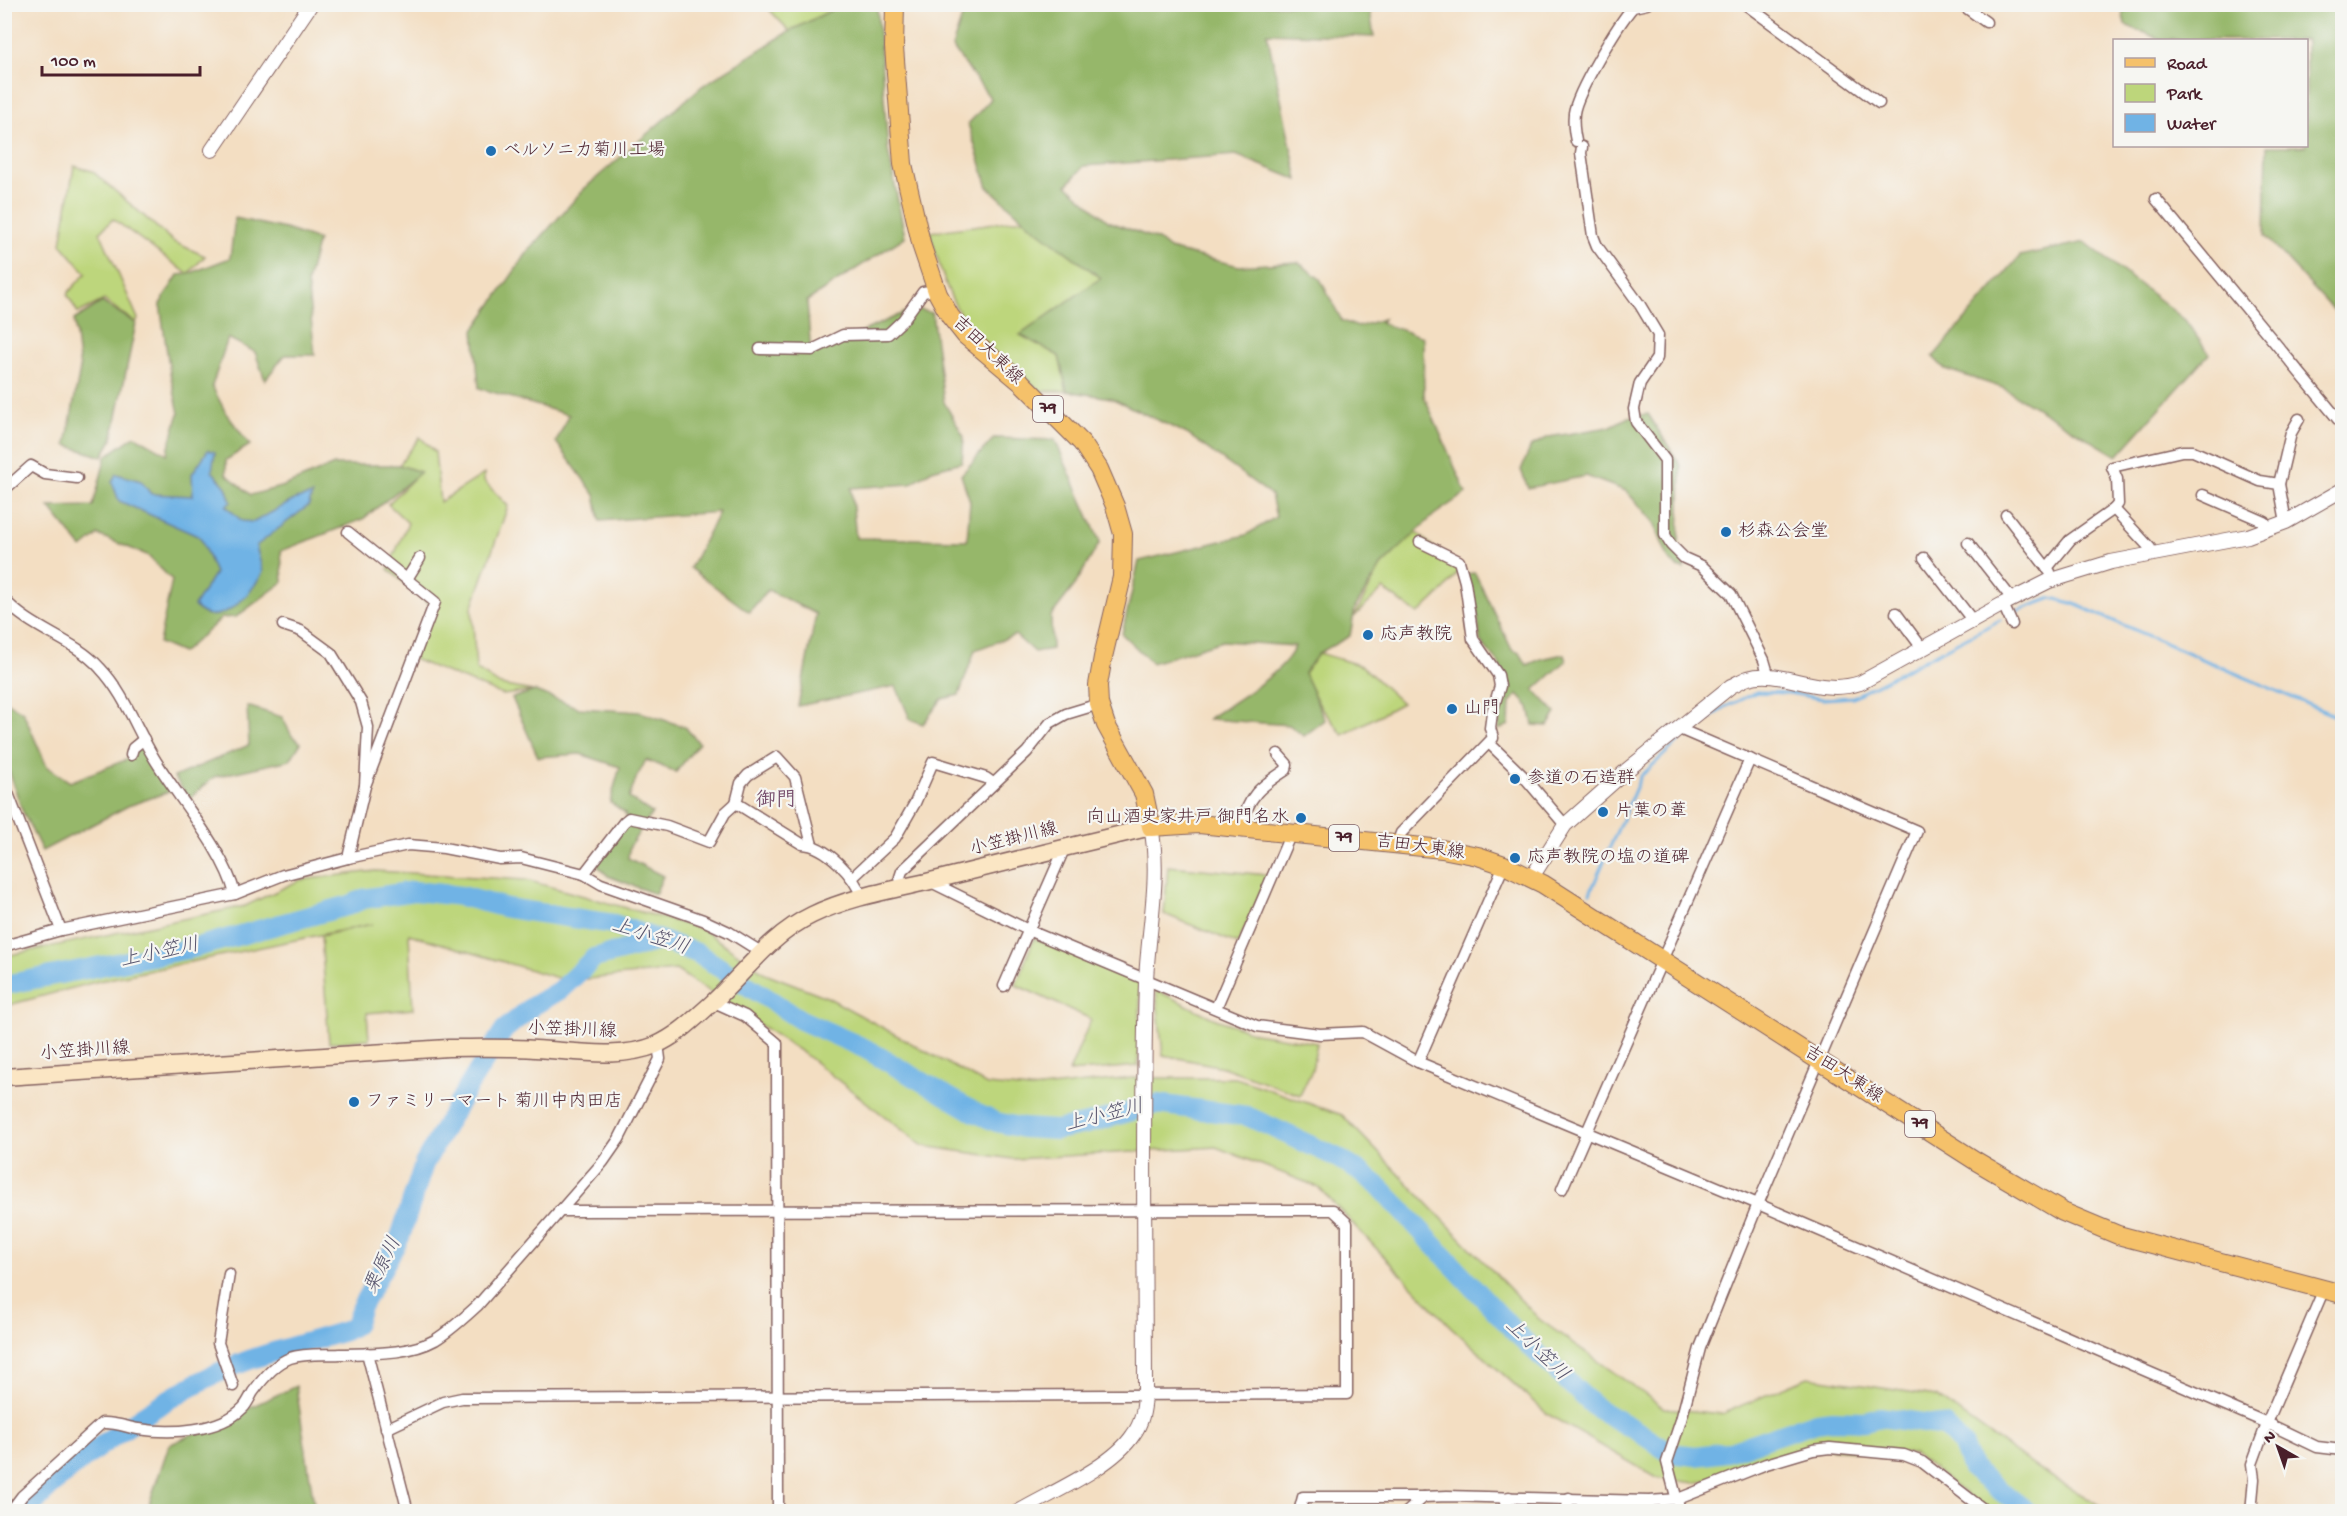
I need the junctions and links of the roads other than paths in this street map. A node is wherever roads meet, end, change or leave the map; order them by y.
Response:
1 (311, 4) edge
2 (895, 4) edge
3 (1647, 4) edge
4 (1745, 4) edge
5 (1961, 4) edge
6 (1986, 22) dead end
7 (1880, 103) dead end
8 (212, 150) dead end
9 (2156, 199) dead end
10 (936, 290) junction
11 (760, 349) dead end
12 (2299, 419) dead end
13 (2343, 424) edge
14 (77, 478) dead end
15 (2279, 484) junction
16 (4, 490) edge
17 (2343, 490) edge
18 (2203, 495) dead end
19 (2114, 508) junction
20 (2006, 515) dead end
21 (2286, 522) junction
22 (2268, 529) junction
23 (348, 532) dead end
24 (1420, 542) dead end
25 (1968, 543) dead end
26 (2152, 554) junction
27 (420, 558) dead end
28 (1924, 558) dead end
29 (2050, 574) junction
30 (407, 579) junction
31 (4, 599) edge
32 (2007, 602) junction
33 (1896, 613) dead end
34 (1973, 621) junction
35 (2012, 624) dead end
36 (283, 625) dead end
37 (1922, 648) junction
38 (1769, 677) junction
39 (1099, 704) junction
40 (1677, 728) junction
41 (144, 739) junction
42 (1489, 743) junction
43 (1278, 754) dead end
44 (131, 755) dead end
45 (1750, 759) junction
46 (4, 783) edge
47 (993, 783) junction
48 (365, 786) junction
49 (736, 803) junction
50 (1565, 825) junction
51 (1151, 826) junction
52 (1242, 827) junction
53 (1291, 832) junction
54 (1397, 844) junction
55 (812, 845) junction
56 (1065, 848) junction
57 (348, 858) junction
58 (1504, 865) junction
59 (584, 874) junction
60 (852, 878) junction
61 (1532, 878) junction
62 (928, 881) junction
63 (902, 888) junction
64 (235, 894) junction
65 (862, 898) junction
66 (62, 930) junction
67 (1030, 930) junction
68 (4, 946) edge
69 (758, 955) junction
70 (1662, 960) junction
71 (1146, 979) junction
72 (1004, 986) dead end
73 (717, 999) junction
74 (1216, 1008) junction
75 (658, 1044) junction
76 (1820, 1060) junction
77 (1418, 1062) junction
78 (4, 1077) edge
79 (1588, 1133) junction
80 (1562, 1189) dead end
81 (1758, 1204) junction
82 (559, 1211) junction
83 (777, 1211) junction
84 (1145, 1211) junction
85 (229, 1274) dead end
86 (2324, 1289) junction
87 (2343, 1294) edge
88 (367, 1353) junction
89 (233, 1386) dead end
90 (1145, 1396) junction
91 (778, 1398) junction
92 (2267, 1423) junction
93 (386, 1429) junction
94 (2343, 1450) edge
95 (1424, 1497) junction
96 (1509, 1497) junction
97 (1569, 1498) junction
98 (1678, 1499) junction
99 (1648, 1506) edge
100 (10, 1512) edge
101 (408, 1512) edge
102 (778, 1512) edge
103 (1018, 1512) edge
104 (1299, 1512) edge
105 (1407, 1512) edge
106 (1503, 1512) edge
107 (1566, 1512) edge
108 (1621, 1512) edge
109 (1680, 1512) edge
110 (1987, 1512) edge
111 (2251, 1512) edge

1 - 8 street
2 - 10 main road, 吉田大東線 / 79
3 - 38 street
4 - 7 street
5 - 6 street
9 - 13 street
10 - 11 street
10 - 39 main road, 吉田大東線 / 79
12 - 15 street
14 - 16 street
15 - 19 street
15 - 21 street
17 - 21 street
18 - 22 street
19 - 26 street
19 - 29 street
20 - 29 street
21 - 22 street
22 - 26 street
23 - 30 street
24 - 42 street
25 - 32 street
26 - 29 street
27 - 30 street
28 - 34 street
29 - 32 street
30 - 48 street
31 - 41 street
32 - 34 street
32 - 35 street
33 - 37 street
34 - 37 street
36 - 48 street
37 - 38 street
38 - 40 street
39 - 47 street
39 - 51 main road, 吉田大東線 / 79
40 - 45 street
40 - 50 street
41 - 44 street
41 - 64 street
42 - 50 street
42 - 54 street
43 - 52 street
45 - 70 street
45 - 76 street
46 - 66 street
47 - 60 street
47 - 63 street
48 - 57 street
49 - 55 street
49 - 55 street
49 - 59 street
50 - 61 street
51 - 52 main road, 吉田大東線 / 79
51 - 56 main road, 小笠掛川線
51 - 71 street
52 - 53 main road, 吉田大東線 / 79
53 - 54 main road, 吉田大東線 / 79
53 - 74 street
54 - 58 main road, 吉田大東線 / 79
55 - 60 street
56 - 62 main road, 小笠掛川線
56 - 67 street
57 - 59 street
57 - 64 street
58 - 61 main road, 吉田大東線 / 79
58 - 77 street
59 - 69 street
60 - 65 street
61 - 70 main road, 吉田大東線 / 79
62 - 63 main road, 小笠掛川線
62 - 67 street
63 - 65 main road, 小笠掛川線
64 - 66 street
65 - 69 main road, 小笠掛川線
66 - 68 street
67 - 71 street
67 - 72 street
69 - 73 main road, 小笠掛川線
70 - 76 main road, 吉田大東線 / 79
70 - 79 street
71 - 74 street
71 - 84 street
73 - 75 main road, 小笠掛川線
73 - 83 street
74 - 77 street
75 - 78 main road, 小笠掛川線
75 - 82 street
76 - 81 street
76 - 86 main road, 吉田大東線 / 79
77 - 79 street
79 - 80 street
79 - 81 street
81 - 92 street
81 - 98 street
82 - 83 street
82 - 88 street
83 - 84 street
83 - 91 street
84 - 90 street
84 - 90 street
85 - 89 street
86 - 87 main road, 吉田大東線 / 79
86 - 92 street
88 - 93 street
88 - 100 street
90 - 91 street
90 - 103 street
91 - 93 street
91 - 102 street
92 - 94 street
92 - 111 street
93 - 101 street
95 - 96 street
95 - 104 street
95 - 105 street
96 - 97 street
96 - 106 street
97 - 99 street
97 - 107 street
98 - 99 street
98 - 109 street
98 - 110 street
99 - 108 street

